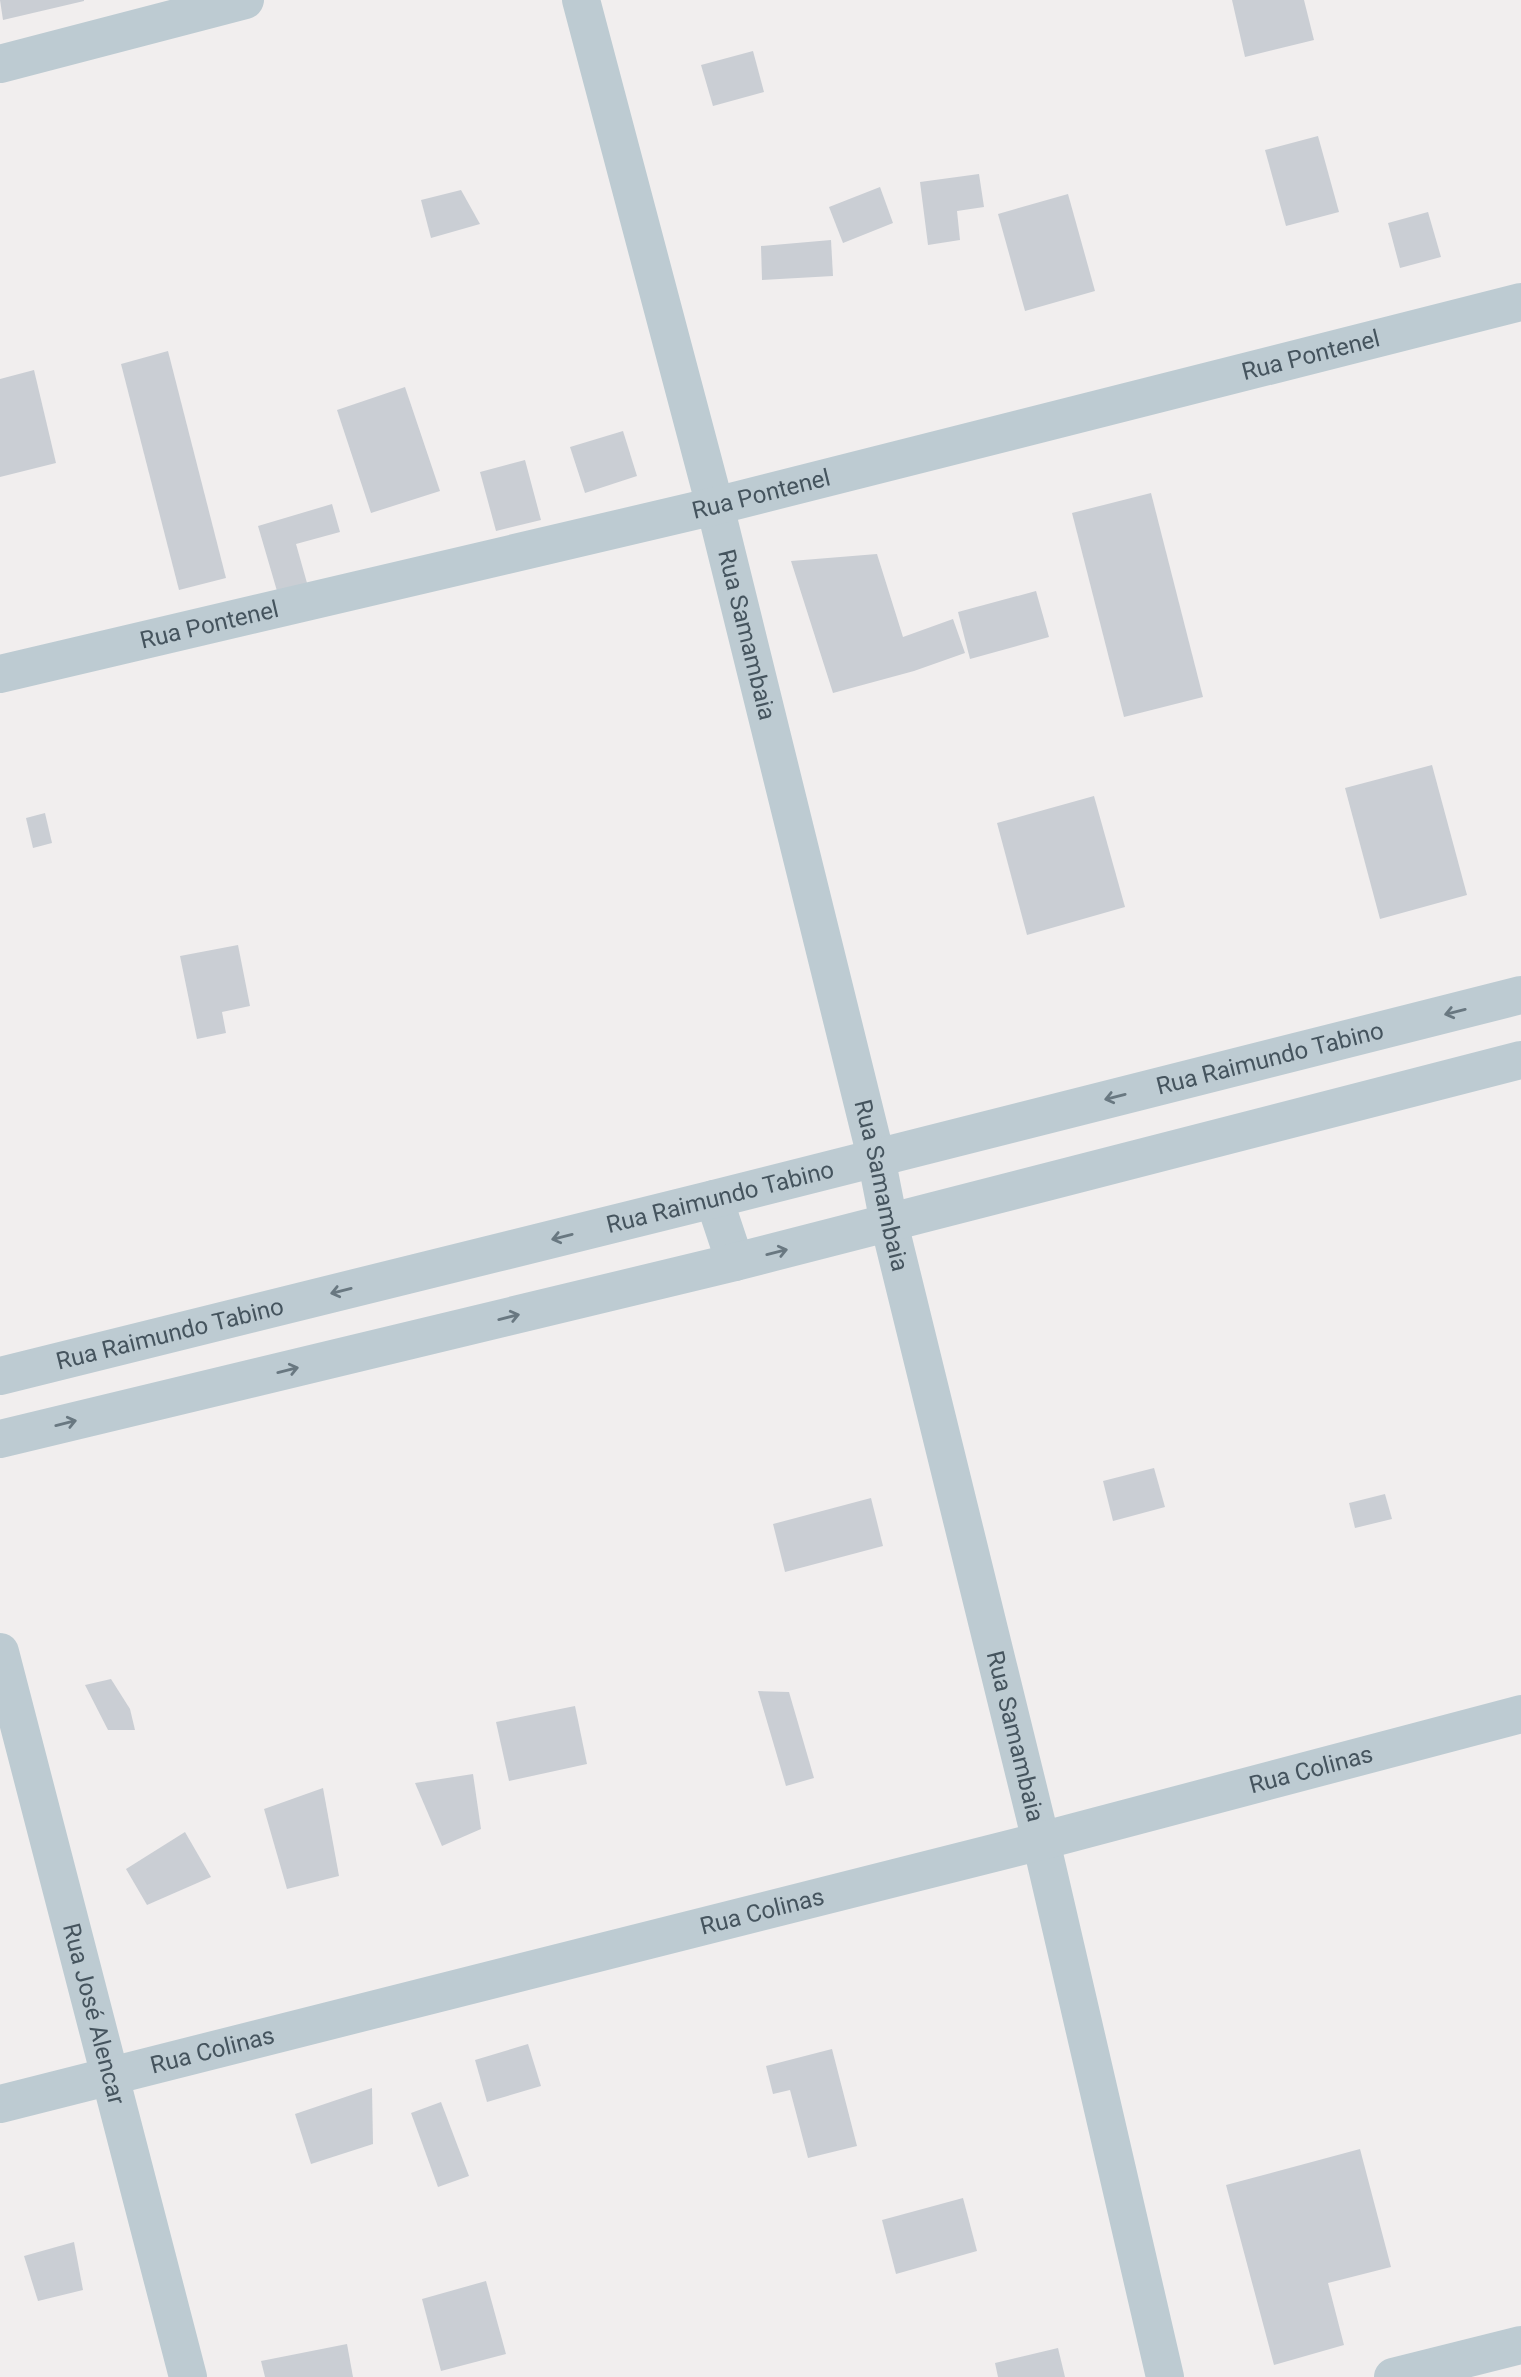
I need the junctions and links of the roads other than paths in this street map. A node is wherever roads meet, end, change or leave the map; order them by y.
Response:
1 (246, 0) edge
2 (582, 0) edge
3 (0, 64) edge
4 (1521, 303) edge
5 (715, 506) junction
6 (0, 674) edge
7 (1521, 995) edge
8 (1521, 1060) edge
9 (877, 1157) junction
10 (715, 1199) junction
11 (889, 1223) junction
12 (735, 1262) junction
13 (0, 1376) edge
14 (0, 1439) edge
15 (0, 1651) edge
16 (1521, 1714) edge
17 (1041, 1842) junction
18 (111, 2076) junction
19 (0, 2104) edge
20 (1521, 2345) edge
21 (188, 2377) edge
22 (1165, 2377) edge
23 (1393, 2377) edge

1 - 3 street
2 - 5 street, Rua Samambaia
4 - 5 street, Rua Pontenel
5 - 6 street, Rua Pontenel
5 - 9 street, Rua Samambaia
7 -> 9 street, Rua Raimundo Tabino
8 - 11 street
9 - 10 street, Rua Raimundo Tabino
9 - 11 street, Rua Samambaia
10 - 12 street
10 -> 13 street, Rua Raimundo Tabino
12 -> 11 street
11 - 17 street, Rua Samambaia
14 -> 12 street
15 - 18 street, Rua José Alencar
16 - 17 street, Rua Colinas
17 - 18 street, Rua Colinas
17 - 22 street, Rua Samambaia
18 - 19 street, Rua Colinas
18 - 21 street, Rua José Alencar
20 - 23 street

